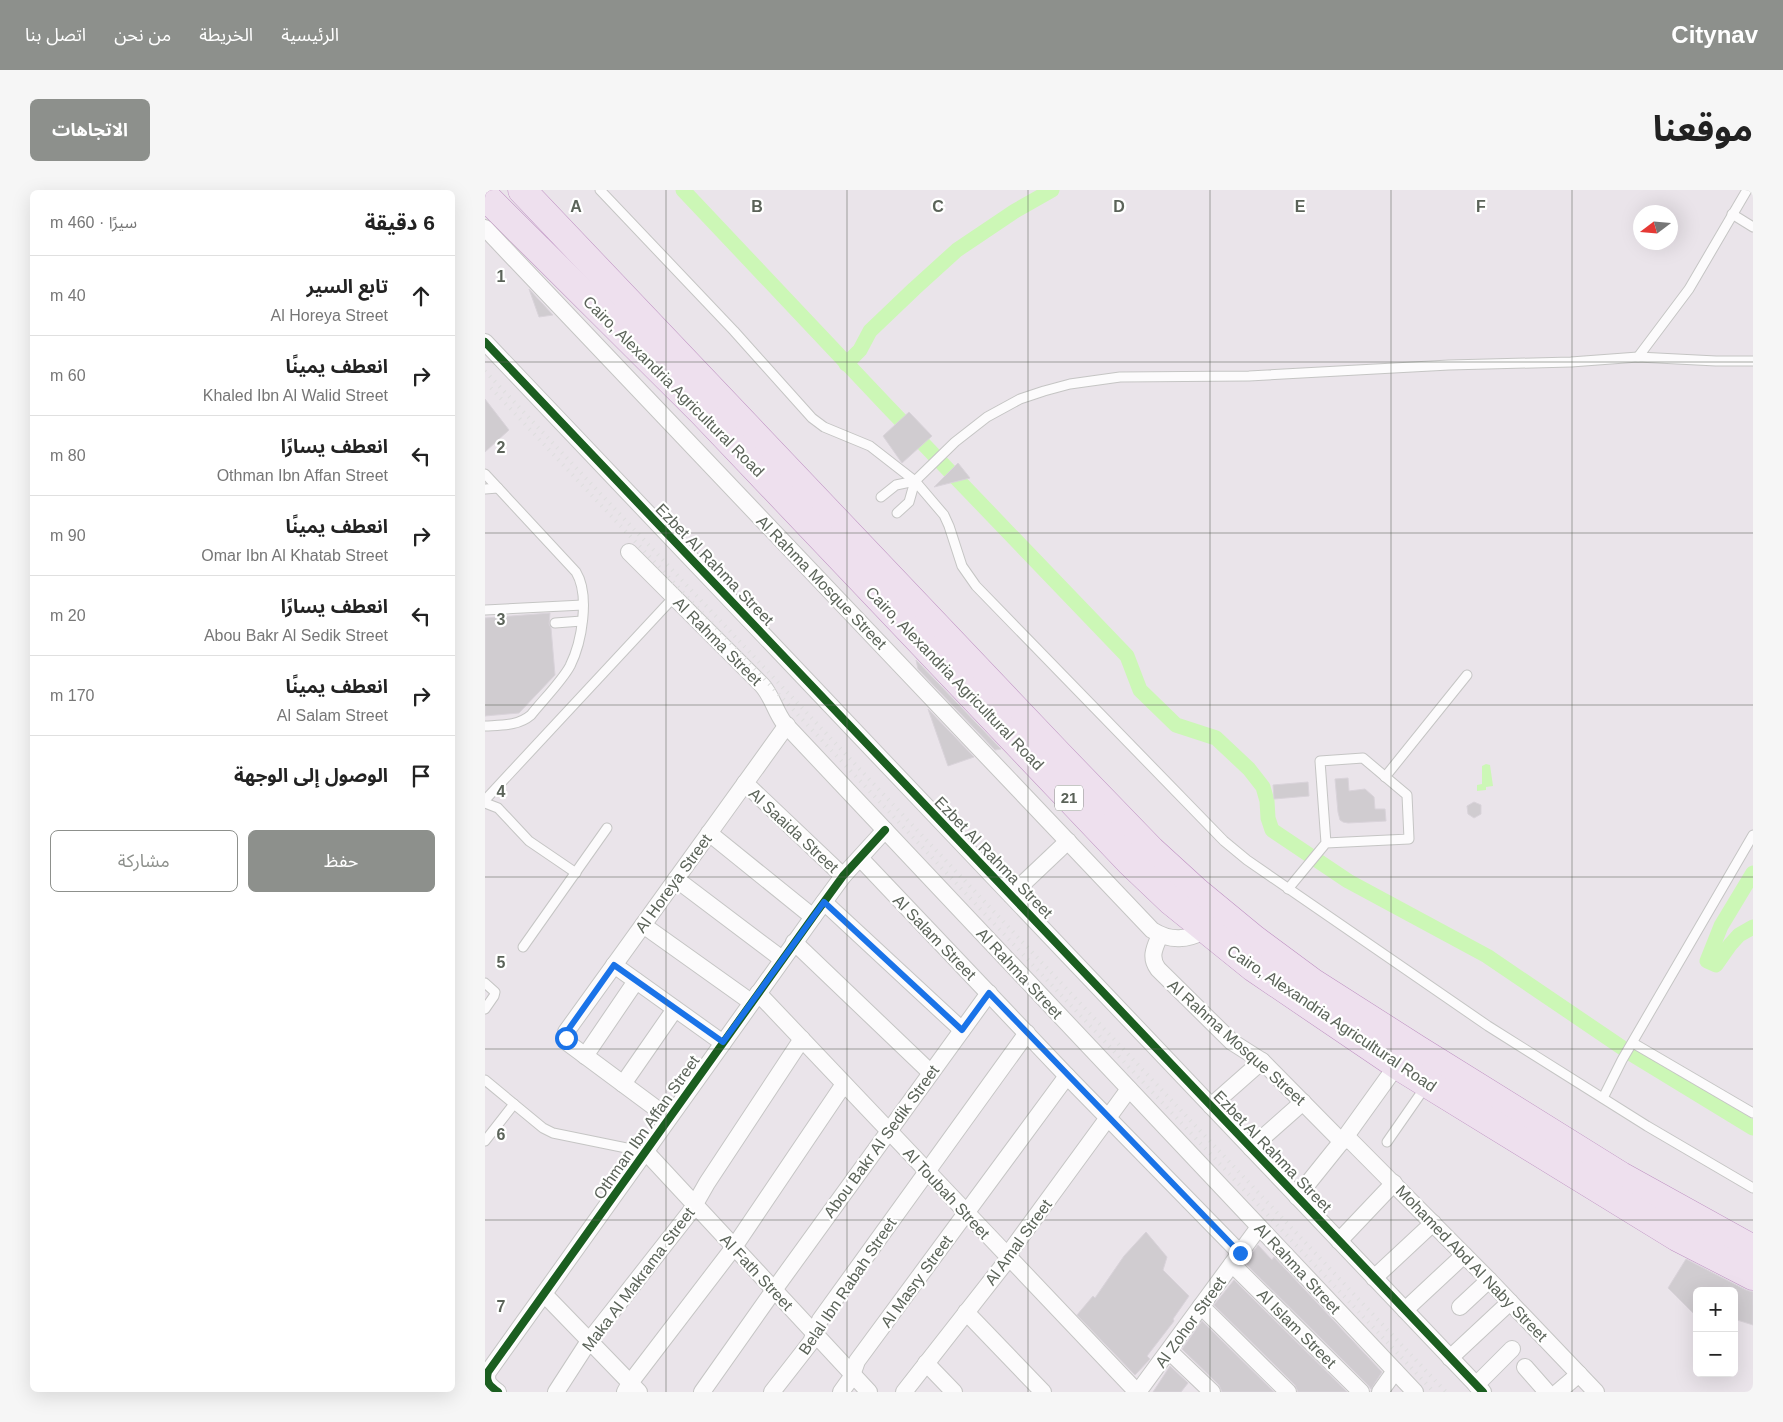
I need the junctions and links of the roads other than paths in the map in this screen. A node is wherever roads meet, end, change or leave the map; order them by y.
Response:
1 (522, 190) edge
2 (600, 190) edge
3 (1747, 190) edge
4 (485, 196) edge
5 (1732, 214) junction
6 (1753, 227) edge
7 (485, 228) edge
8 (485, 342) edge
9 (1638, 356) junction
10 (1753, 361) edge
11 (485, 474) edge
12 (915, 482) junction
13 (498, 488) junction
14 (485, 489) edge
15 (881, 497) dead end
16 (897, 513) dead end
17 (629, 552) dead end
18 (674, 597) junction
19 (583, 605) junction
20 (485, 610) edge
21 (582, 621) junction
22 (555, 623) dead end
23 (1467, 676) dead end
24 (787, 725) junction
25 (485, 726) edge
26 (1385, 777) junction
27 (745, 784) junction
28 (485, 802) edge
29 (607, 828) dead end
30 (885, 830) junction
31 (709, 833) junction
32 (1753, 835) edge
33 (1068, 841) junction
34 (1326, 843) junction
35 (860, 858) junction
36 (576, 873) junction
37 (843, 876) junction
38 (676, 878) junction
39 (1288, 889) junction
40 (1011, 895) junction
41 (824, 902) junction
42 (813, 917) junction
43 (643, 924) junction
44 (1207, 930) junction
45 (1160, 935) junction
46 (794, 942) junction
47 (523, 947) dead end
48 (782, 959) junction
49 (614, 965) junction
50 (636, 981) junction
51 (485, 983) edge
52 (989, 993) junction
53 (755, 998) junction
54 (485, 1009) edge
55 (675, 1009) junction
56 (962, 1030) junction
57 (1027, 1033) junction
58 (802, 1039) junction
59 (723, 1042) junction
60 (1633, 1043) junction
61 (585, 1056) junction
62 (1262, 1061) junction
63 (1397, 1065) junction
64 (931, 1073) junction
65 (1067, 1076) junction
66 (485, 1080) edge
67 (623, 1084) junction
68 (844, 1084) junction
69 (1129, 1089) junction
70 (1419, 1096) dead end
71 (1603, 1098) junction
72 (1303, 1102) junction
73 (514, 1104) junction
74 (1211, 1106) junction
75 (1753, 1113) edge
76 (669, 1118) junction
77 (1108, 1118) junction
78 (889, 1131) junction
79 (1344, 1139) junction
80 (485, 1141) edge
81 (1387, 1142) dead end
82 (1251, 1148) junction
83 (646, 1152) junction
84 (927, 1171) junction
85 (1394, 1184) junction
86 (1753, 1188) edge
87 (1297, 1197) junction
88 (695, 1205) junction
89 (966, 1213) junction
90 (1433, 1223) junction
91 (1259, 1227) junction
92 (1339, 1241) junction
93 (734, 1247) junction
94 (1753, 1249) edge
95 (1464, 1255) junction
96 (1008, 1257) junction
97 (1236, 1258) junction
98 (1753, 1276) edge
99 (1374, 1278) junction
100 (1489, 1280) junction
101 (774, 1290) junction
102 (544, 1294) junction
103 (1510, 1302) junction
104 (1201, 1306) junction
105 (1460, 1307) dead end
106 (1405, 1310) junction
107 (966, 1312) junction
108 (815, 1334) junction
109 (589, 1341) junction
110 (1512, 1349) dead end
111 (1169, 1351) junction
112 (1450, 1358) junction
113 (926, 1363) junction
114 (1525, 1367) dead end
115 (1395, 1371) junction
116 (852, 1374) junction
117 (1579, 1374) junction
118 (1479, 1388) edge
119 (631, 1389) edge
120 (498, 1392) edge
121 (557, 1392) edge
122 (703, 1392) edge
123 (772, 1392) edge
124 (841, 1392) edge
125 (869, 1392) edge
126 (904, 1392) edge
127 (954, 1392) edge
128 (1043, 1392) edge
129 (1138, 1392) edge
130 (1212, 1392) edge
131 (1288, 1392) edge
132 (1361, 1392) edge
133 (1381, 1392) edge
134 (1415, 1392) edge
135 (1547, 1392) edge
136 (1558, 1392) edge
137 (1596, 1392) edge

1 - 94 highway, Cairo, Alexandria Agricultural Road / 21
2 - 12 lane
3 - 5 lane
4 - 44 highway, Cairo, Alexandria Agricultural Road / 21
5 - 6 lane
5 - 9 lane
7 - 33 street, Al Rahma Mosque Street
8 - 40 street, Ezbet Al Rahma Street
9 - 10 lane
9 - 12 lane
11 - 13 lane
12 - 15 lane
12 - 16 lane
12 - 39 lane
13 - 14 lane
13 - 19 lane
17 - 18 street, Al Rahma Street
18 - 24 street, Al Rahma Street
18 - 28 lane
19 - 20 lane
19 - 21 lane
21 - 22 lane
21 - 25 lane
23 - 26 lane
24 - 27 street, Al Horeya Street
24 - 30 street, Al Rahma Street
26 - 34 lane
26 - 34 lane
27 - 31 street, Al Horeya Street
27 - 37 street, Al Saaida Street
28 - 36 lane
29 - 36 lane
30 - 35 street, Othman Ibn Affan Street
30 - 69 street, Al Rahma Street
31 - 38 street, Al Horeya Street
31 - 42 street
32 - 60 lane
33 - 40 street
33 - 45 street, Al Rahma Mosque Street
34 - 39 lane
35 - 37 street, Othman Ibn Affan Street
35 - 52 street, Al Salam Street
36 - 47 lane
37 - 41 street, Othman Ibn Affan Street
38 - 43 street, Al Horeya Street
38 - 48 street
39 - 71 lane
40 - 74 street, Ezbet Al Rahma Street
41 - 42 street, Othman Ibn Affan Street
41 - 56 street
42 - 46 street, Othman Ibn Affan Street
43 - 49 street, Al Horeya Street
43 - 53 street, Al Toubah Street
44 - 45 street
44 - 63 highway, Cairo, Alexandria Agricultural Road / 21
45 - 62 street, Al Rahma Mosque Street
46 - 48 street, Othman Ibn Affan Street
46 - 64 street
48 - 53 street, Othman Ibn Affan Street
49 - 50 street
49 - 61 street, Al Horeya Street
50 - 55 street
50 - 61 street
51 - 54 lane
52 - 56 street, Abou Bakr Al Sedik Street
52 - 57 street, Al Salam Street
53 - 58 street, Al Toubah Street
53 - 59 street, Othman Ibn Affan Street
55 - 59 street
55 - 67 street
56 - 64 street, Abou Bakr Al Sedik Street
57 - 65 street, Al Salam Street
57 - 84 street, Belal Ibn Rabah Street
58 - 68 street, Al Toubah Street
58 - 88 street, Maka Al Makrama Street
59 - 76 street, Othman Ibn Affan Street
60 - 71 lane
60 - 75 lane
61 - 67 street
62 - 72 street, Al Rahma Mosque Street
62 - 74 street
63 - 79 street
63 - 98 highway, Cairo, Alexandria Agricultural Road / 21
64 - 78 street, Abou Bakr Al Sedik Street
65 - 77 street, Al Salam Street
65 - 89 street, Al Masry Street
66 - 73 lane
67 - 76 street
68 - 78 street, Al Toubah Street
68 - 93 street
69 - 77 street, Al Amal Street
69 - 91 street, Al Rahma Street
70 - 81 lane
71 - 86 lane
72 - 79 street, Al Rahma Mosque Street
72 - 82 street
73 - 80 lane
73 - 83 lane
74 - 82 street, Ezbet Al Rahma Street
76 - 83 street, Othman Ibn Affan Street
77 - 96 street, Al Amal Street
77 - 97 street, Al Salam Street
78 - 84 street, Al Toubah Street
78 - 101 street, Abou Bakr Al Sedik Street
79 - 85 street, Mohamed Abd Al Naby Street
79 - 87 street
82 - 87 street, Ezbet Al Rahma Street
83 - 88 street, Al Fath Street
83 - 102 street, Othman Ibn Affan Street
84 - 89 street, Al Toubah Street
84 - 108 street, Belal Ibn Rabah Street
85 - 90 street, Mohamed Abd Al Naby Street
85 - 92 street
87 - 92 street, Ezbet Al Rahma Street
88 - 93 street, Al Fath Street
88 - 109 street, Maka Al Makrama Street
89 - 96 street, Al Toubah Street
89 - 116 street, Al Masry Street
90 - 95 street, Mohamed Abd Al Naby Street
90 - 99 street
91 - 97 street, Al Zohor Street
91 - 115 street, Al Rahma Street
92 - 99 street, Ezbet Al Rahma Street
93 - 101 street, Al Fath Street
93 - 119 street
95 - 100 street, Mohamed Abd Al Naby Street
95 - 106 street
96 - 107 street, Al Amal Street
96 - 129 street, Al Toubah Street
97 - 104 street, Al Zohor Street
97 - 132 street, Al Islam Street
99 - 106 street, Ezbet Al Rahma Street
100 - 103 street, Mohamed Abd Al Naby Street
100 - 105 street
101 - 108 street, Al Fath Street
101 - 122 street, Abou Bakr Al Sedik Street
102 - 109 street
102 - 120 street, Othman Ibn Affan Street
103 - 112 street
103 - 117 street, Mohamed Abd Al Naby Street
104 - 111 street, Al Zohor Street
104 - 131 street
106 - 112 street, Ezbet Al Rahma Street
107 - 113 street, Al Amal Street
107 - 128 street
108 - 116 street, Al Fath Street
108 - 123 street, Belal Ibn Rabah Street
109 - 119 street
109 - 121 street, Maka Al Makrama Street
110 - 118 street
111 - 129 street, Al Zohor Street
111 - 130 street
112 - 118 street, Ezbet Al Rahma Street
113 - 126 street, Al Amal Street
113 - 127 street
114 - 135 street
115 - 133 street
115 - 134 street, Al Rahma Street
116 - 124 street, Al Masry Street
116 - 125 street, Al Fath Street
117 - 136 street
117 - 137 street, Mohamed Abd Al Naby Street

